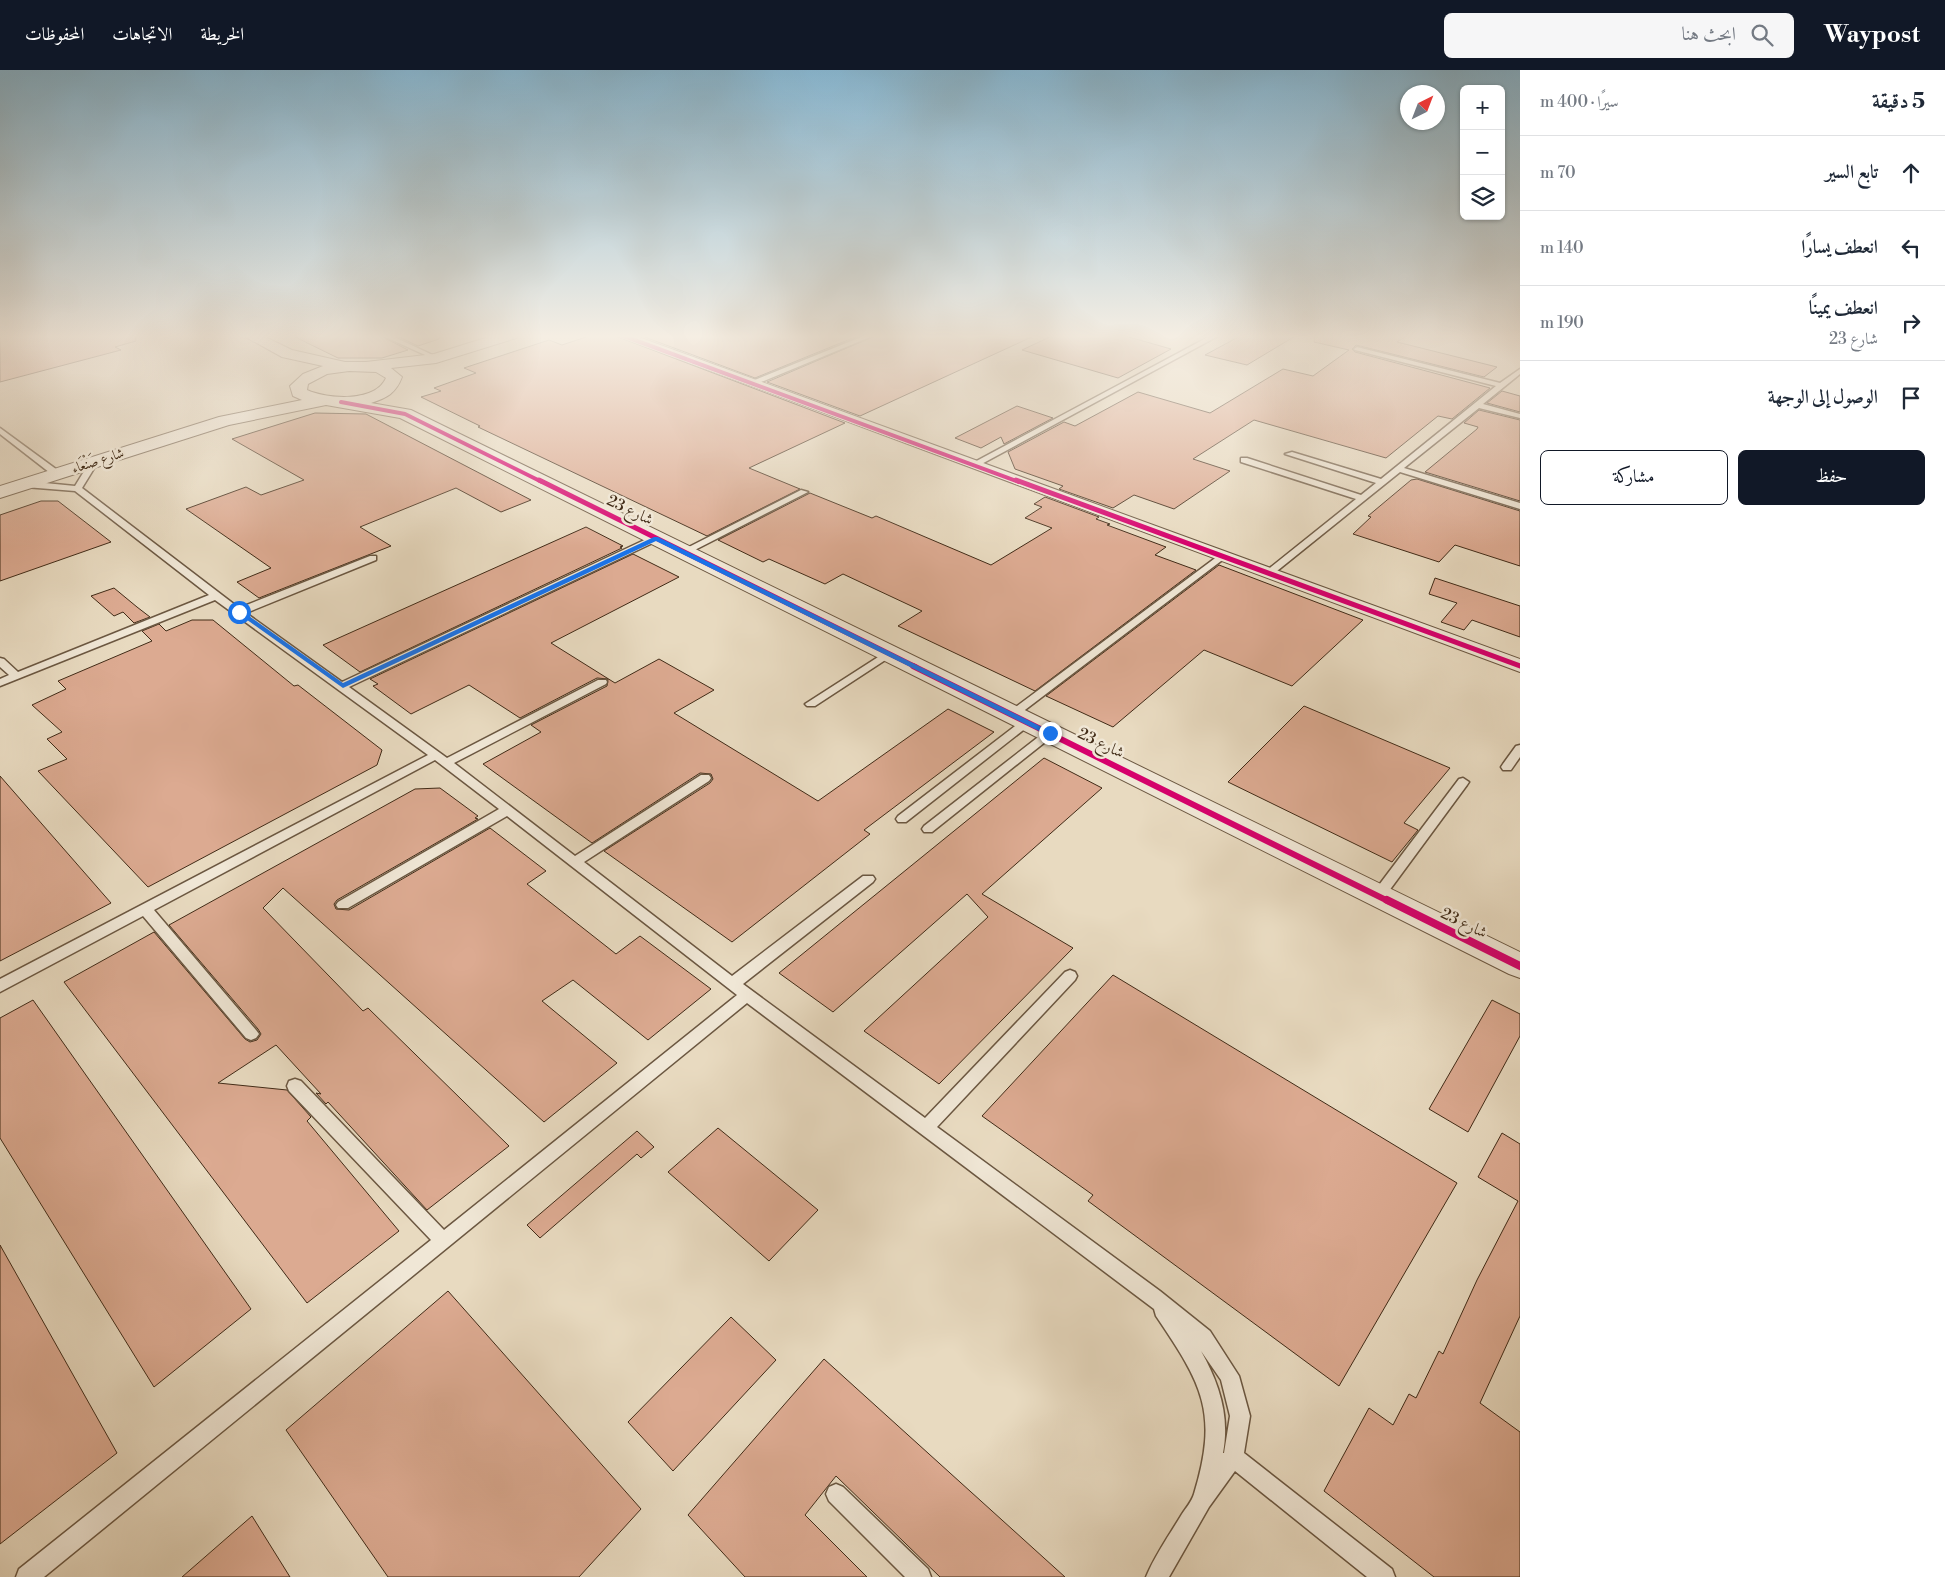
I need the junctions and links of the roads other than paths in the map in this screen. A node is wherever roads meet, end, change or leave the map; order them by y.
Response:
1 (256, 405) edge
2 (302, 405) edge
3 (359, 405) edge
4 (396, 405) edge
5 (811, 405) edge
6 (1085, 405) edge
7 (1478, 406) joint
8 (405, 414) junction
9 (1520, 416) edge
10 (225, 421) junction
11 (0, 430) edge
12 (1289, 454) dead end
13 (1244, 460) dead end
14 (94, 462) junction
15 (973, 465) junction
16 (1399, 469) junction
17 (57, 474) junction
18 (1383, 482) junction
19 (25, 484) junction
20 (77, 489) junction
21 (0, 492) edge
22 (804, 492) dead end
23 (1363, 498) junction
24 (1520, 506) edge
25 (656, 538) junction
26 (684, 552) junction
27 (1222, 556) junction
28 (373, 558) dead end
29 (1270, 573) junction
30 (216, 596) junction
31 (239, 612) junction
32 (889, 653) junction
33 (0, 661) edge
34 (1520, 666) edge
35 (16, 676) junction
36 (602, 682) dead end
37 (0, 683) edge
38 (343, 686) junction
39 (811, 704) dead end
40 (1020, 718) junction
41 (1050, 733) junction
42 (1520, 749) edge
43 (441, 759) junction
44 (1507, 767) dead end
45 (705, 778) dead end
46 (1462, 782) dead end
47 (507, 810) junction
48 (902, 819) dead end
49 (928, 830) dead end
50 (575, 862) junction
51 (868, 879) dead end
52 (1378, 896) junction
53 (343, 905) dead end
54 (145, 909) junction
55 (1520, 966) edge
56 (1070, 976) dead end
57 (732, 984) junction
58 (0, 986) edge
59 (747, 995) junction
60 (251, 1034) dead end
61 (295, 1086) dead end
62 (926, 1128) junction
63 (443, 1241) junction
64 (1154, 1297) junction
65 (1233, 1457) junction
66 (836, 1494) dead end
67 (1202, 1500) junction
68 (27, 1577) edge
69 (920, 1577) edge
70 (1157, 1577) edge
71 (1384, 1577) edge

1 - 10 street, شارع صَنْعَاء
2 - 10 street, شارع صَنْعَاء
3 - 8 street, شارع 23
4 - 8 street, شارع 23
5 - 15 street
6 - 15 lane
7 - 9 lane
7 - 16 lane
8 - 25 street, شارع 23
10 - 14 street, شارع صَنْعَاء
11 - 17 lane
12 - 18 lane
13 - 23 lane
14 - 17 street, شارع صَنْعَاء
14 - 20 lane
15 - 27 street
16 - 18 lane
16 - 24 lane
17 - 19 street, شارع صَنْعَاء
18 - 23 lane
19 - 20 lane
19 - 21 street, شارع صَنْعَاء
20 - 30 lane
22 - 26 lane
23 - 29 lane
25 - 26 street, شارع 23
25 - 38 lane
26 - 32 street, شارع 23
27 - 29 street
27 - 40 lane
28 - 31 lane
29 - 34 street
30 - 31 lane
30 - 35 lane
31 - 38 lane
32 - 39 lane
32 - 40 street, شارع 23
33 - 35 lane
35 - 37 lane
36 - 43 lane
38 - 43 lane
40 - 41 street, شارع 23
40 - 48 lane
41 - 49 lane
41 - 52 street, شارع 23
42 - 44 lane
43 - 47 lane
43 - 54 lane
45 - 50 lane
46 - 52 lane
47 - 50 lane
47 - 53 lane
50 - 57 lane
51 - 57 lane
52 - 55 street, شارع 23
54 - 58 lane
54 - 60 lane
56 - 62 lane
57 - 59 lane
59 - 62 lane
59 - 63 lane
61 - 63 lane
62 - 64 lane
63 - 68 lane
64 - 65 lane
64 - 67 lane
65 - 67 lane
65 - 71 lane
66 - 69 lane
67 - 70 lane

